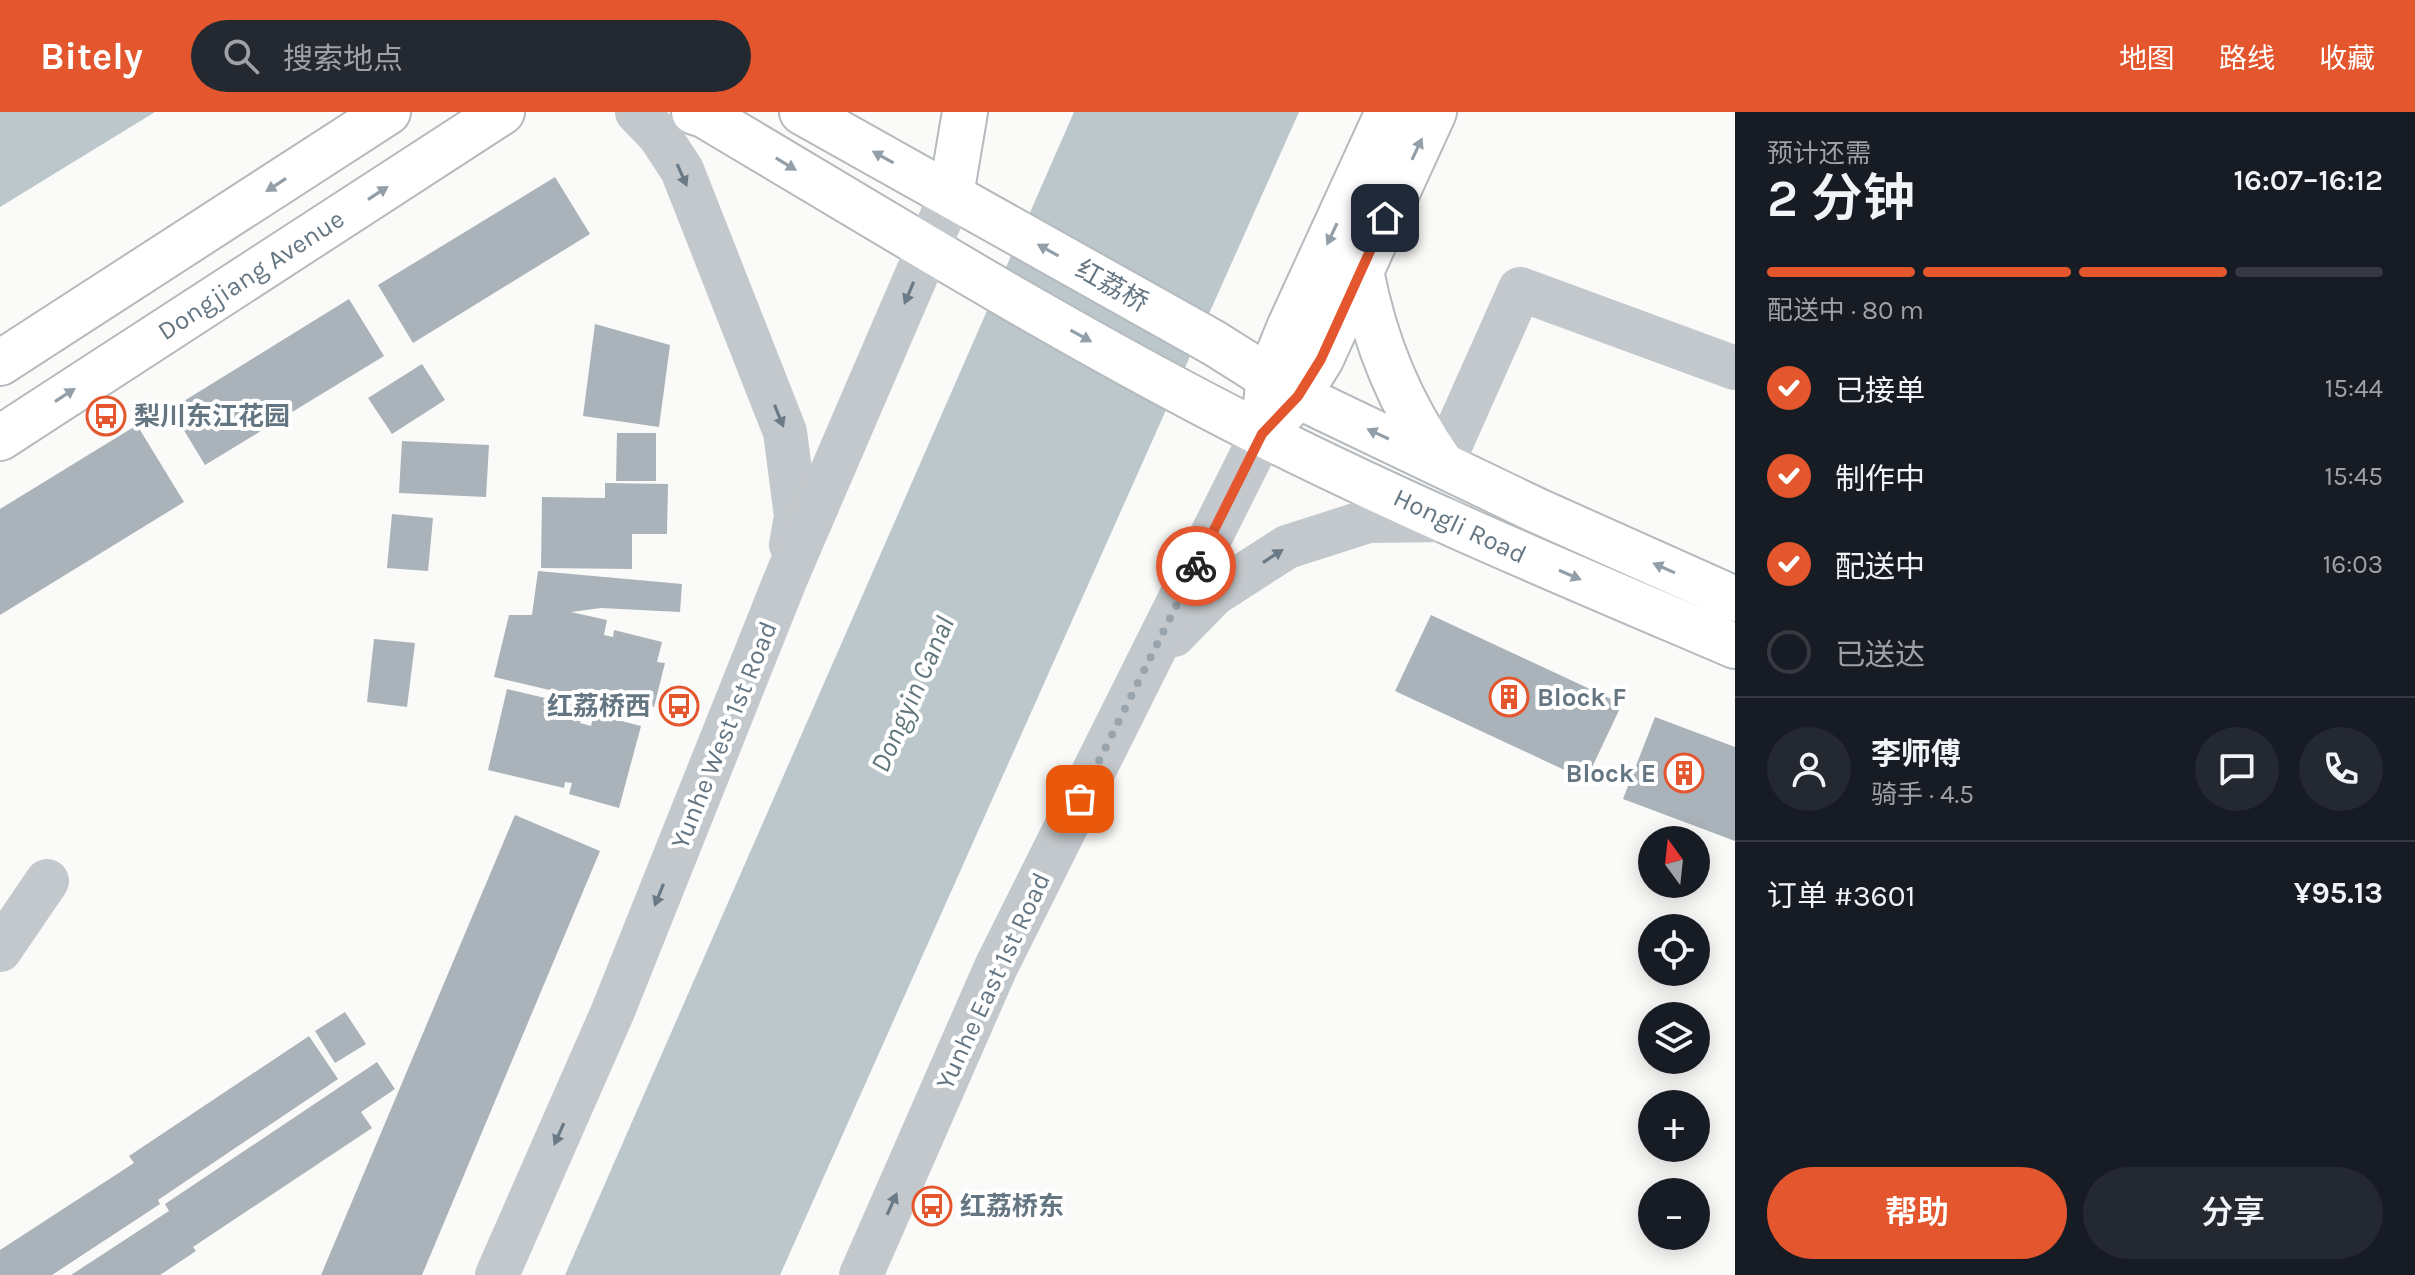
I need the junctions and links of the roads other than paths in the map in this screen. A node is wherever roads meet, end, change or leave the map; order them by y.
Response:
1 (388, 112) edge
2 (525, 112) edge
3 (637, 112) edge
4 (694, 112) edge
5 (802, 112) edge
6 (965, 112) edge
7 (1388, 112) edge
8 (1434, 112) edge
9 (491, 120) edge
10 (951, 195) junction
11 (928, 248) junction
12 (1361, 271) junction
13 (1214, 343) joint
14 (0, 363) edge
15 (1735, 368) edge
16 (1283, 386) junction
17 (1262, 434) junction
18 (0, 438) edge
19 (1442, 464) junction
20 (1448, 520) junction
21 (786, 578) junction
22 (1735, 599) edge
23 (1735, 646) edge
24 (1149, 659) junction
25 (47, 881) dead end
26 (0, 950) edge
27 (497, 1275) edge
28 (861, 1275) edge

1 -> 14 main road
2 - 9 main road, Dongjiang Avenue
3 -> 21 street
4 -> 11 main road
10 -> 5 main road, 红荔桥
6 - 10 main road
7 -> 16 main road
12 -> 8 main road
18 -> 9 main road, Dongjiang Avenue
10 - 11 street, Yunhe West 1st Road
13 -> 10 main road, 红荔桥
11 -> 17 main road, Hongli Road
11 -> 21 street, Yunhe West 1st Road
12 - 16 main road
12 - 19 main road
13 - 16 main road, Hongli Road
15 - 19 street
16 - 17 main road
19 -> 16 main road, Hongli Road
17 - 20 main road, Hongli Road
17 - 24 street, Yunhe East 1st Road
22 -> 19 main road, Hongli Road
20 -> 23 main road, Hongli Road
24 -> 20 street
21 -> 27 street, Yunhe West 1st Road
28 -> 24 street, Yunhe East 1st Road
25 - 26 street

